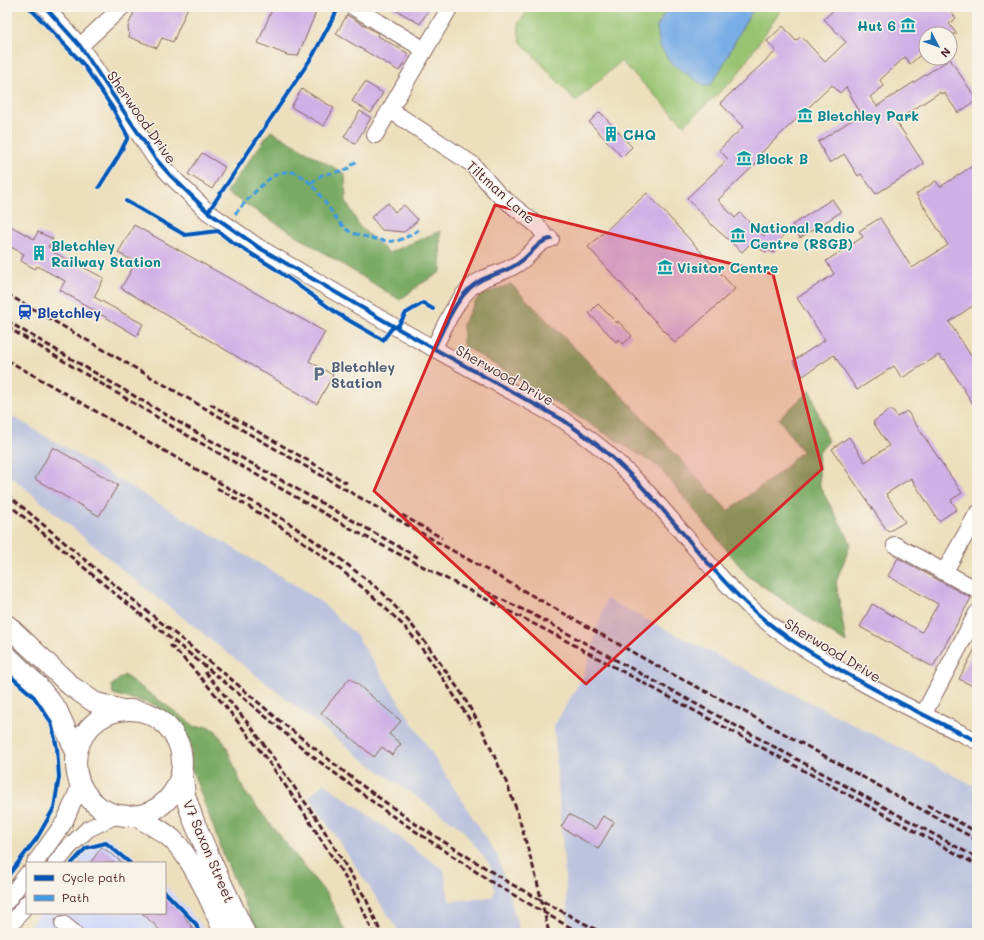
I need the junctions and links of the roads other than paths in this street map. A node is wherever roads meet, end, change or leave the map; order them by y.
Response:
1 (45, 7) edge
2 (122, 7) edge
3 (450, 7) edge
4 (355, 8) edge
5 (80, 46) junction
6 (425, 50) junction
7 (390, 110) junction
8 (375, 135) dead end
9 (434, 348) junction
10 (977, 514) edge
11 (895, 545) dead end
12 (945, 571) junction
13 (977, 590) edge
14 (977, 613) edge
15 (7, 625) edge
16 (7, 656) edge
17 (122, 710) junction
18 (923, 715) junction
19 (977, 741) edge
20 (76, 752) junction
21 (182, 766) junction
22 (80, 785) junction
23 (127, 816) junction
24 (36, 862) edge
25 (57, 862) edge
26 (26, 875) edge
27 (7, 901) edge
28 (26, 904) edge
29 (12, 920) edge
30 (7, 930) edge
31 (224, 933) edge
32 (245, 933) edge

1 - 5 street, Sherwood Drive
2 - 5 street
3 - 6 street
4 - 6 street
5 - 9 street, Sherwood Drive
6 - 7 street
7 - 8 street
7 - 9 street, Tiltman Lane
9 - 18 street, Sherwood Drive
10 - 12 street
11 - 12 street
12 - 13 street
14 - 18 street
15 - 17 main road
16 - 20 main road
17 - 20 main road
17 - 21 main road
18 - 19 street, Sherwood Drive
20 - 22 main road
21 - 23 main road
21 - 32 main road, V7 Saxon Street
22 - 23 main road
22 - 24 street
23 - 25 street
23 - 31 main road, V7 Saxon Street
26 - 27 street
28 - 29 street
29 - 30 street

